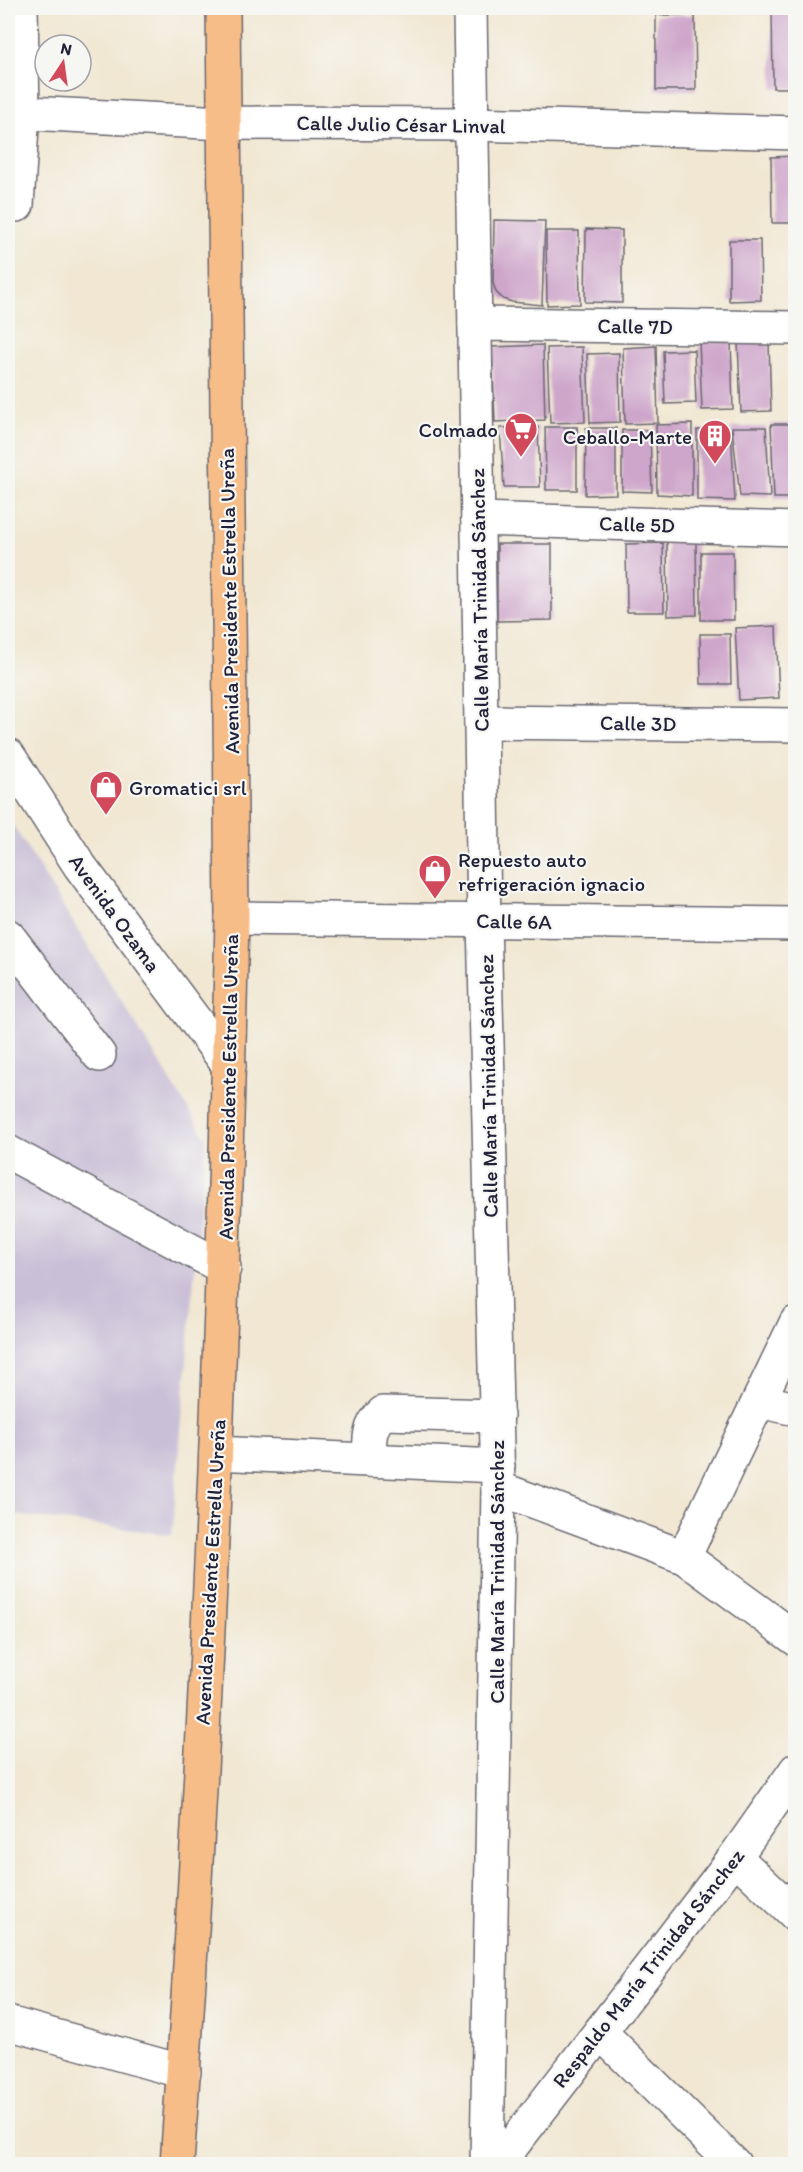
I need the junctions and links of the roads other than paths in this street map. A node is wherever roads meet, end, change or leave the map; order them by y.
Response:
1 (21, 8) edge
2 (223, 8) edge
3 (470, 8) edge
4 (15, 112) edge
5 (225, 123) junction
6 (471, 124) junction
7 (795, 133) edge
8 (17, 205) dead end
9 (475, 324) junction
10 (795, 328) edge
11 (478, 519) junction
12 (795, 529) edge
13 (481, 722) junction
14 (795, 725) edge
15 (8, 755) edge
16 (232, 918) junction
17 (484, 921) junction
18 (795, 924) edge
19 (8, 936) edge
20 (99, 1055) dead end
21 (229, 1066) junction
22 (8, 1152) edge
23 (224, 1268) junction
24 (795, 1323) edge
25 (759, 1401) junction
26 (795, 1409) edge
27 (497, 1416) junction
28 (216, 1453) junction
29 (369, 1460) junction
30 (498, 1477) junction
31 (684, 1557) junction
32 (795, 1639) edge
33 (795, 1770) edge
34 (735, 1857) junction
35 (795, 1915) edge
36 (8, 2024) edge
37 (600, 2032) junction
38 (184, 2072) junction
39 (177, 2164) edge
40 (487, 2164) edge
41 (498, 2164) edge
42 (734, 2164) edge

1 - 4 street
2 - 5 main road, Avenida Presidente Estrella Ureña
3 - 6 street, Calle María Trinidad Sánchez
4 - 5 street, Calle Julio César Linval
4 - 8 street
5 - 6 street, Calle Julio César Linval
5 - 16 main road, Avenida Presidente Estrella Ureña
6 - 7 street, Calle Julio César Linval
6 - 9 street, Calle María Trinidad Sánchez
9 - 10 street, Calle 7D
9 - 11 street, Calle María Trinidad Sánchez
11 - 12 street, Calle 5D
11 - 13 street, Calle María Trinidad Sánchez
13 - 14 street, Calle 3D
13 - 17 street, Calle María Trinidad Sánchez
15 - 21 street, Avenida Ozama
16 - 17 street, Calle 6A
16 - 21 main road, Avenida Presidente Estrella Ureña
17 - 18 street, Calle 6A
17 - 27 street, Calle María Trinidad Sánchez
19 - 20 street
21 - 23 main road, Avenida Presidente Estrella Ureña
22 - 23 street
23 - 28 main road, Avenida Presidente Estrella Ureña
24 - 25 street
25 - 26 street
25 - 31 street
27 - 29 street
27 - 30 street, Calle María Trinidad Sánchez
28 - 29 street
28 - 38 main road, Avenida Presidente Estrella Ureña
29 - 30 street
30 - 31 street
30 - 40 street, Calle María Trinidad Sánchez
31 - 32 street
33 - 34 street, Respaldo María Trinidad Sánchez
34 - 35 street
34 - 37 street, Respaldo María Trinidad Sánchez
36 - 38 street
37 - 41 street, Respaldo María Trinidad Sánchez
37 - 42 street
38 - 39 main road, Avenida Presidente Estrella Ureña

